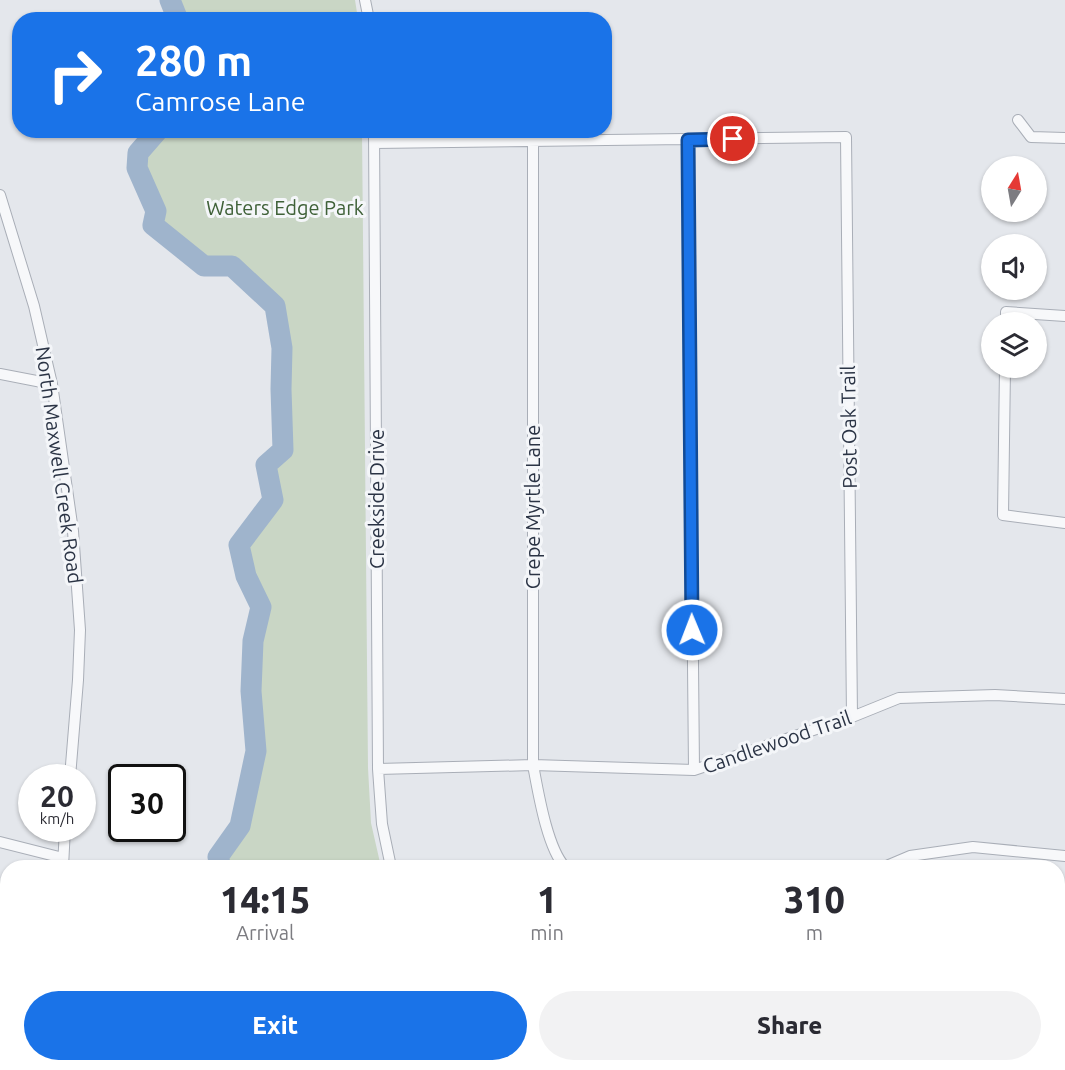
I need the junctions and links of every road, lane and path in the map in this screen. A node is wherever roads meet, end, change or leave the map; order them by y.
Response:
1 (1018, 120) dead end
2 (375, 138) edge
3 (1065, 138) edge
4 (688, 140) junction
5 (533, 142) junction
6 (375, 143) junction
7 (0, 195) edge
8 (1047, 315) edge
9 (1065, 316) edge
10 (0, 374) edge
11 (1005, 378) edge
12 (52, 384) junction
13 (1065, 524) edge
14 (1065, 699) edge
15 (852, 717) junction
16 (71, 764) edge
17 (532, 765) junction
18 (378, 769) junction
19 (694, 770) junction
20 (0, 842) edge
21 (64, 842) edge
22 (1065, 856) edge
23 (57, 860) edge
24 (63, 860) edge
25 (390, 860) edge
26 (558, 860) edge
27 (901, 860) edge

1 - 3 street
2 - 6 street, Creekside Drive
4 - 5 street
4 - 15 street, Post Oak Trail
4 - 19 street
5 - 6 street
5 - 17 street, Crepe Myrtle Lane
6 - 18 street, Creekside Drive
7 - 12 street, North Maxwell Creek Road
8 - 9 street
10 - 12 street
11 - 13 street
12 - 16 street, North Maxwell Creek Road
14 - 15 street, Candlewood Trail
15 - 19 street, Candlewood Trail
17 - 18 street, Candlewood Trail
17 - 19 street, Candlewood Trail
17 - 26 street, Crepe Myrtle Lane
18 - 25 street, Creekside Drive
20 - 23 street
21 - 24 street
22 - 27 street

